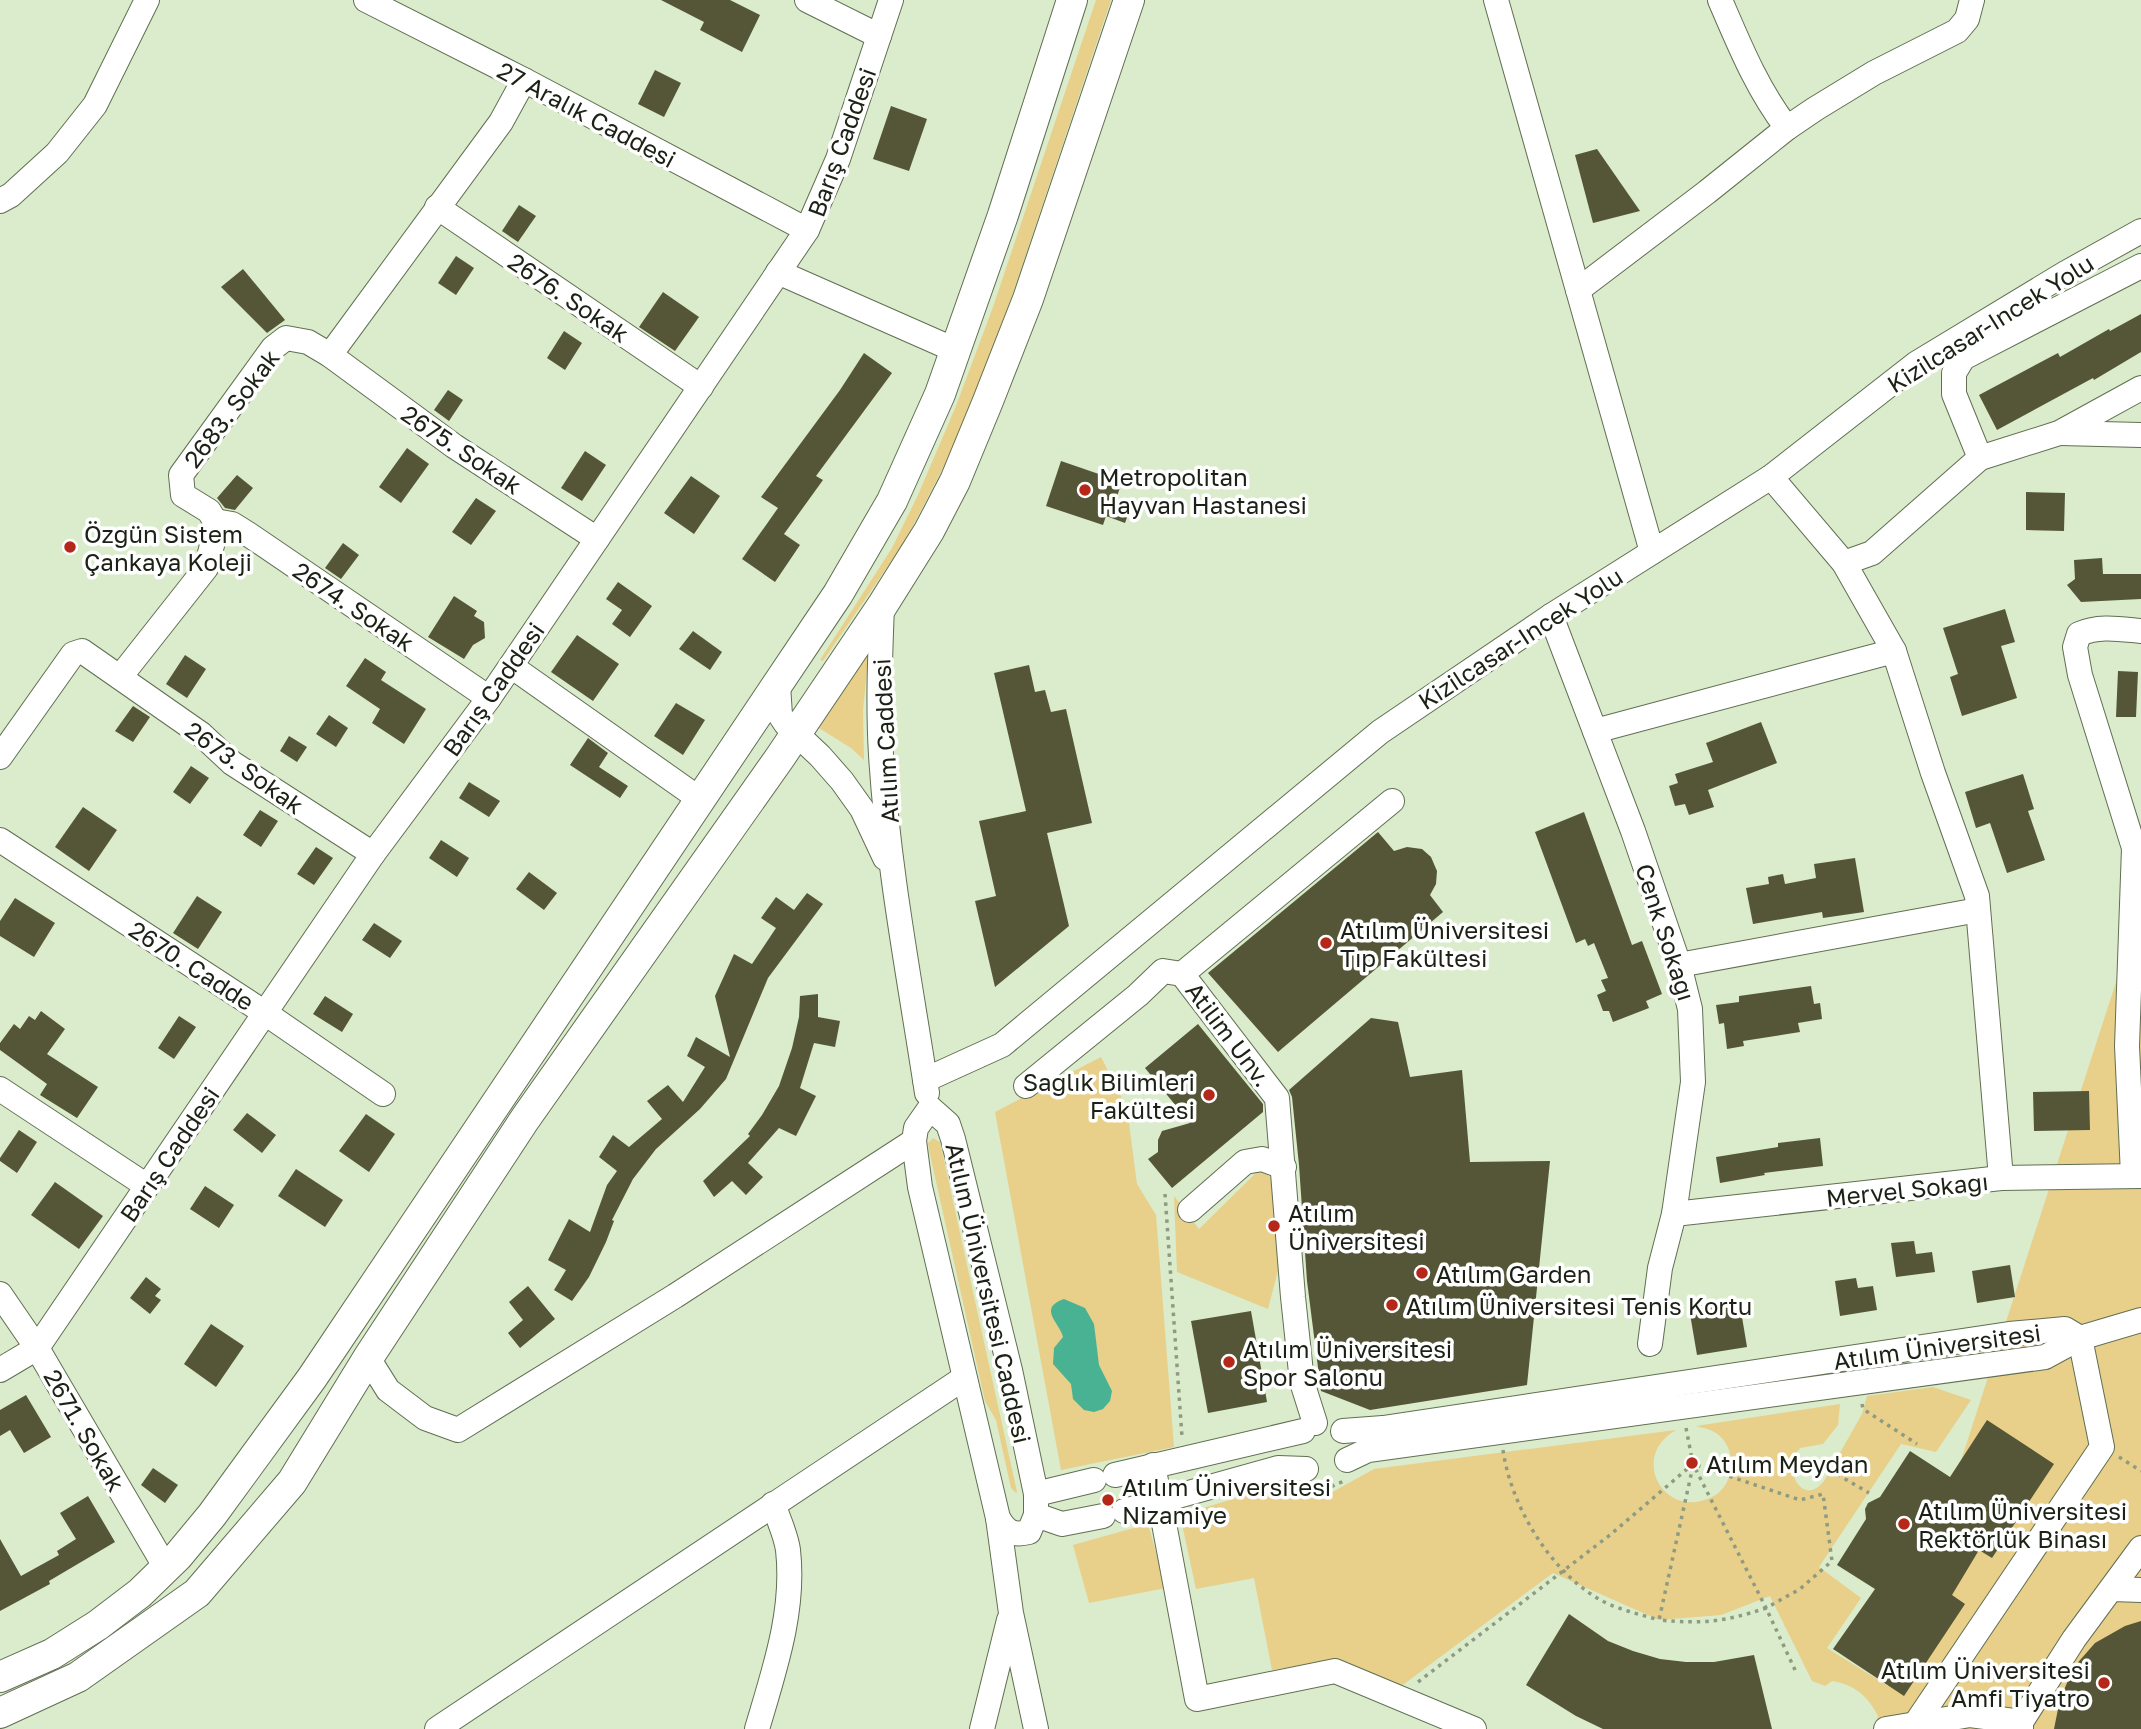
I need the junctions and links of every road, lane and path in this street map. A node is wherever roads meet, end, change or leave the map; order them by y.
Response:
1 (147, 0) edge
2 (366, 0) edge
3 (807, 0) edge
4 (891, 0) edge
5 (1072, 0) edge
6 (1129, 0) edge
7 (1496, 0) edge
8 (1720, 0) edge
9 (1972, 0) edge
10 (879, 36) junction
11 (524, 80) junction
12 (1787, 128) junction
13 (0, 201) edge
14 (438, 207) junction
15 (807, 230) junction
16 (2141, 230) edge
17 (2141, 266) edge
18 (778, 272) junction
19 (1578, 290) junction
20 (955, 350) junction
21 (330, 355) junction
22 (701, 387) junction
23 (2141, 388) edge
24 (2059, 433) junction
25 (2141, 435) edge
26 (1980, 458) junction
27 (1772, 477) junction
28 (215, 521) junction
29 (597, 539) junction
30 (1652, 552) junction
31 (1844, 563) junction
32 (882, 606) junction
33 (1552, 616) junction
34 (2141, 631) edge
35 (1895, 651) junction
36 (511, 666) junction
37 (120, 677) junction
38 (778, 685) junction
39 (489, 698) junction
40 (1595, 731) junction
41 (796, 733) junction
42 (0, 757) edge
43 (701, 800) junction
44 (1392, 800) dead end
45 (0, 840) edge
46 (2138, 849) edge
47 (373, 854) junction
48 (893, 875) junction
49 (1978, 910) junction
50 (1679, 965) junction
51 (1182, 974) junction
52 (265, 1013) junction
53 (925, 1080) junction
54 (1026, 1086) dead end
55 (0, 1089) edge
56 (383, 1094) dead end
57 (930, 1108) junction
58 (914, 1140) junction
59 (1284, 1167) junction
60 (2137, 1176) edge
61 (2001, 1178) junction
62 (147, 1186) junction
63 (1165, 1194) dead end
64 (1190, 1210) dead end
65 (1674, 1214) junction
66 (0, 1294) edge
67 (2141, 1320) edge
68 (2080, 1338) junction
69 (1650, 1344) dead end
70 (37, 1348) junction
71 (368, 1358) junction
72 (0, 1370) edge
73 (964, 1378) junction
74 (1860, 1395) dead end
75 (1684, 1419) dead end
76 (1309, 1427) junction
77 (1343, 1431) junction
78 (1182, 1439) dead end
79 (1502, 1444) dead end
80 (1917, 1444) dead end
81 (1346, 1460) junction
82 (2124, 1460) dead end
83 (1693, 1464) junction
84 (1153, 1465) junction
85 (1306, 1469) junction
86 (1830, 1470) dead end
87 (2141, 1471) edge
88 (1868, 1493) dead end
89 (1161, 1501) junction
90 (773, 1504) junction
91 (1036, 1504) junction
92 (998, 1518) junction
93 (2141, 1548) edge
94 (166, 1568) junction
95 (1564, 1571) junction
96 (2112, 1589) junction
97 (2141, 1590) edge
98 (1766, 1608) junction
99 (1011, 1613) junction
100 (1659, 1620) junction
101 (1796, 1672) dead end
102 (0, 1676) edge
103 (1398, 1698) junction
104 (0, 1713) edge
105 (1916, 1723) junction
106 (2021, 1726) edge
107 (437, 1729) edge
108 (757, 1729) edge
109 (982, 1729) edge
110 (1036, 1729) edge
111 (1474, 1729) edge
112 (1886, 1729) edge

1 - 13 street
2 - 11 street, 27 Aralık Caddesi
3 - 10 street
4 - 10 street, Barış Caddesi
5 - 20 main road
6 - 32 main road
7 - 19 street
8 - 12 street
9 - 12 street
10 - 15 street, Barış Caddesi
11 - 14 street
11 - 15 street, 27 Aralık Caddesi
12 - 19 street
14 - 21 street
14 - 22 street, 2676. Sokak
15 - 18 street, Barış Caddesi
16 - 27 street, Kizilcasar-Incek Yolu
17 - 26 street
18 - 20 street
18 - 22 street, Barış Caddesi
19 - 30 street
20 - 38 main road
21 - 28 street, 2683. Sokak
21 - 29 street, 2675. Sokak
22 - 29 street, Barış Caddesi
23 - 24 street
24 - 25 street
24 - 26 street
26 - 31 street
27 - 30 street, Kizilcasar-Incek Yolu
27 - 31 street
28 - 37 street
28 - 39 street, 2674. Sokak
29 - 36 street, Barış Caddesi
30 - 33 street, Kizilcasar-Incek Yolu
31 - 35 street
32 - 41 main road
32 - 48 street, Atılım Caddesi
33 - 40 street, Cenk Sokağı
33 - 53 street, Kizilcasar-Incek Yolu
34 - 46 street
35 - 40 street
35 - 49 street
36 - 39 street, Barış Caddesi
36 - 43 street
37 - 42 street
37 - 47 street, 2673. Sokak
38 - 41 street, Atılım Caddesi
38 - 43 main road
39 - 47 street, Barış Caddesi
40 - 50 street, Cenk Sokağı
41 - 48 street, Atılım Caddesi
41 - 71 main road
43 - 94 main road
44 - 51 street
45 - 52 street, 2670. Cadde
46 - 60 street
47 - 52 street, Barış Caddesi
48 - 53 street, Atılım Caddesi
49 - 50 street
49 - 61 street
50 - 65 street, Cenk Sokağı
51 - 54 street, Atilim Unv.
51 - 59 street, Atilim Unv.
52 - 56 street, 2670. Cadde
52 - 62 street, Barış Caddesi
53 - 57 street, Atılım Caddesi
55 - 62 street
57 - 58 street, Atılım Üniversitesi Caddesi
57 - 91 street, Atılım Üniversitesi Caddesi
58 - 71 street
58 - 73 street, Atılım Üniversitesi Caddesi
59 - 64 street
59 - 76 street, Atilim Unv.
60 - 61 street, Mervel Sokağı
61 - 65 street, Mervel Sokağı
62 - 70 street, Barış Caddesi
63 - 78 path
65 - 69 street, Cenk Sokağı
66 - 70 street, 2671. Sokak
67 - 68 street
68 - 77 street, Atılım Üniversitesi
68 - 81 street, Atılım Üniversitesi
68 - 105 street
70 - 72 street
70 - 94 street, 2671. Sokak
71 - 104 main road
73 - 90 street
73 - 92 street, Atılım Üniversitesi Caddesi
74 - 80 path
75 - 83 path
76 - 77 street, Atılım Üniversitesi
76 - 84 street, Atılım Üniversitesi
76 - 85 street
77 - 81 street
79 - 95 path
81 - 85 street, Atılım Üniversitesi
82 - 87 path
83 - 95 path
83 - 98 path
83 - 98 path
83 - 100 path
84 - 89 street
84 - 91 street, Atılım Üniversitesi
85 - 89 street
86 - 88 path
89 - 91 street
89 - 103 street
90 - 107 street
90 - 108 street
91 - 92 street
92 - 99 street, Atılım Üniversitesi Caddesi
93 - 96 street
94 - 102 main road
95 - 100 path
95 - 103 path
96 - 97 street
96 - 106 street
98 - 100 path
98 - 101 path
99 - 109 street
99 - 110 street, Atılım Üniversitesi Caddesi
103 - 111 street
105 - 106 street
105 - 112 street

